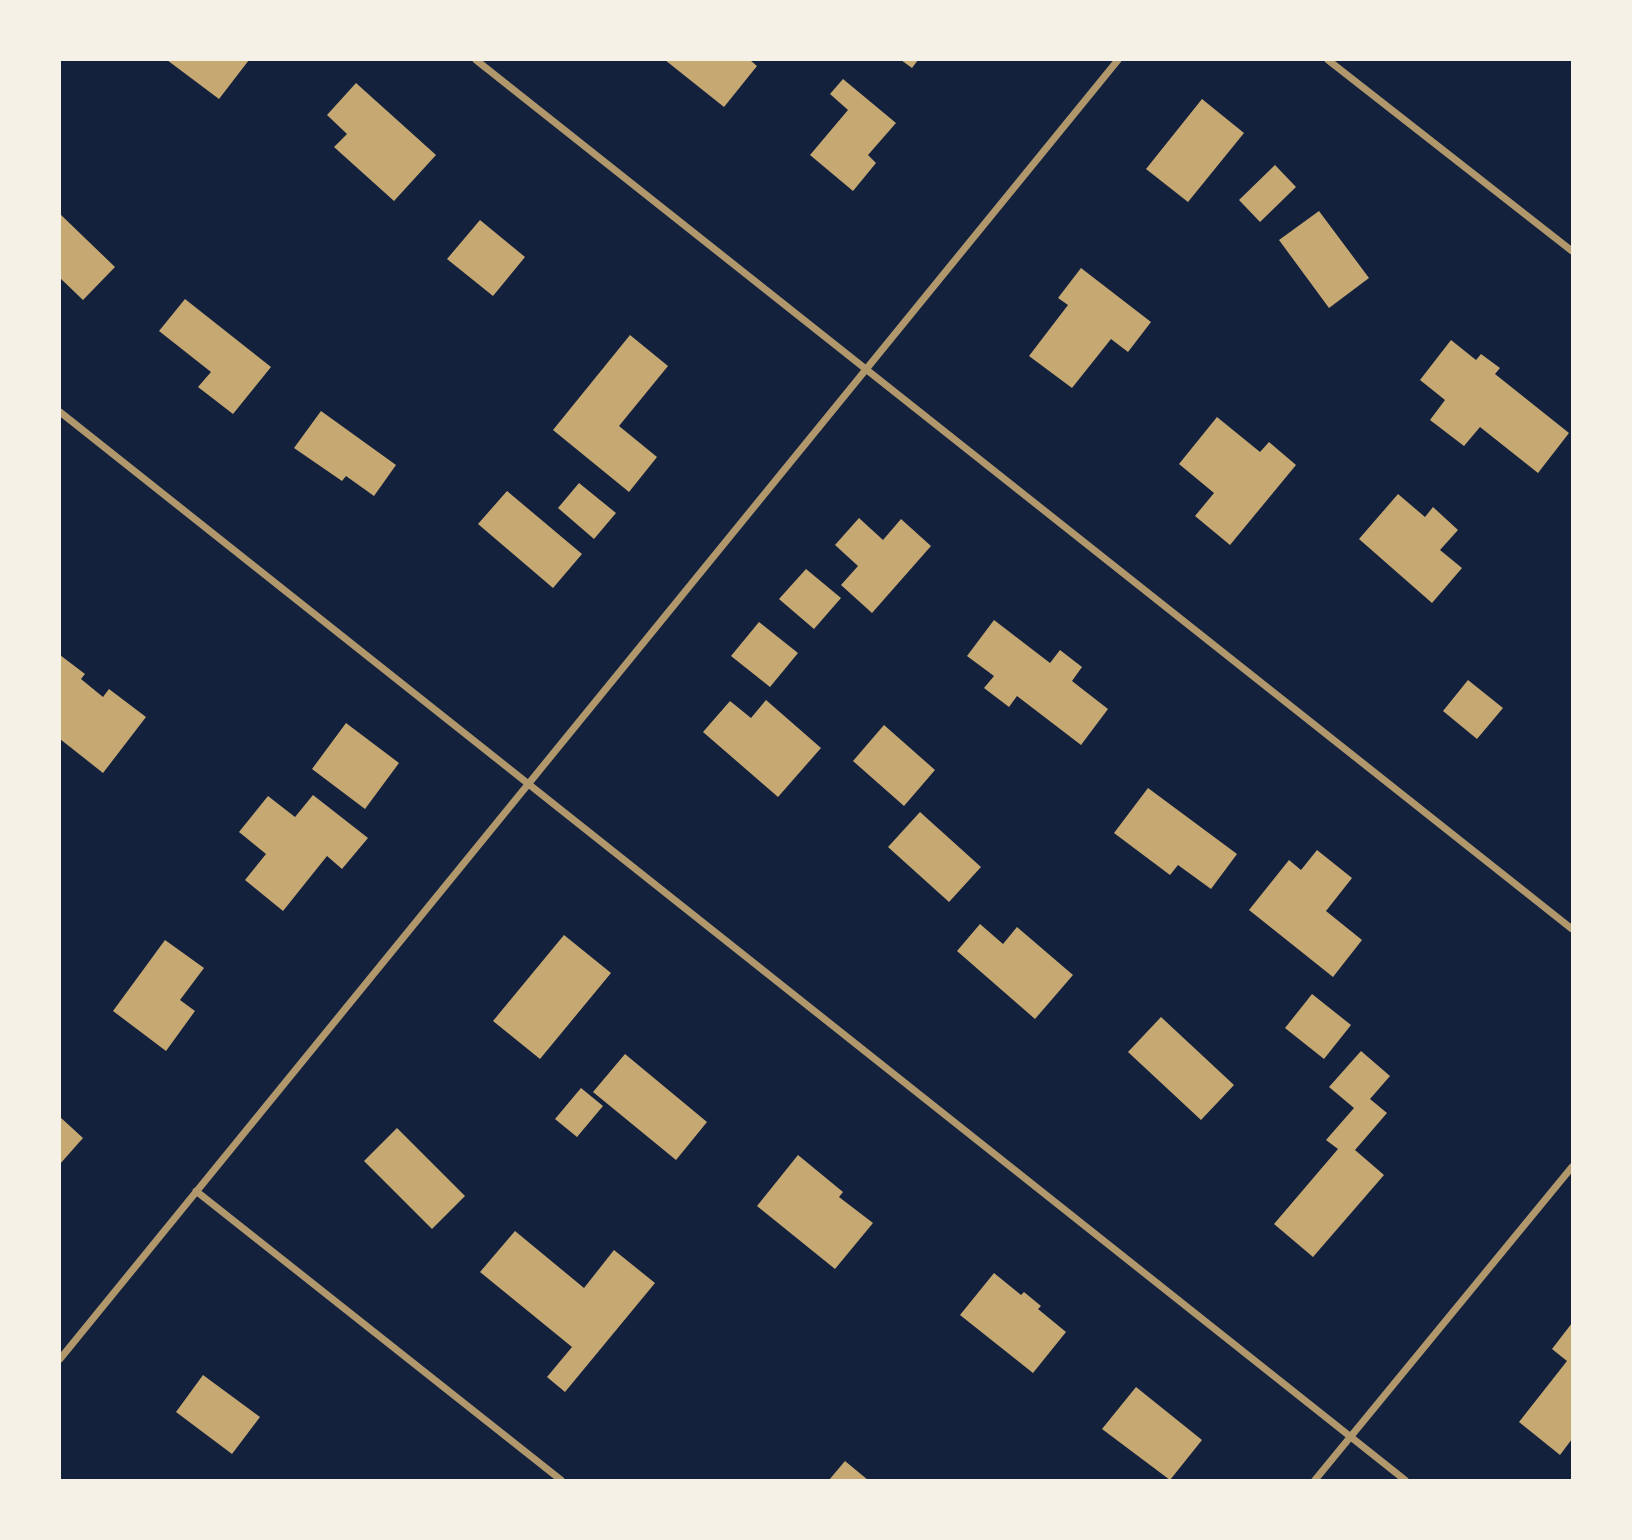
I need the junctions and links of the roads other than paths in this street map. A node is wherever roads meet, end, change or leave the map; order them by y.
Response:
1 (476, 60) edge
2 (1118, 60) edge
3 (1328, 60) edge
4 (1573, 251) edge
5 (866, 369) junction
6 (60, 412) edge
7 (528, 784) junction
8 (1573, 929) edge
9 (1573, 1167) edge
10 (196, 1191) junction
11 (60, 1359) edge
12 (1350, 1437) junction
13 (561, 1480) edge
14 (1315, 1480) edge
15 (1405, 1480) edge

1 - 5 street
2 - 5 street
3 - 4 street
5 - 7 street
5 - 8 street
6 - 7 street
7 - 10 street
7 - 12 street
9 - 12 street
10 - 11 street
10 - 13 street
12 - 14 street
12 - 15 street

